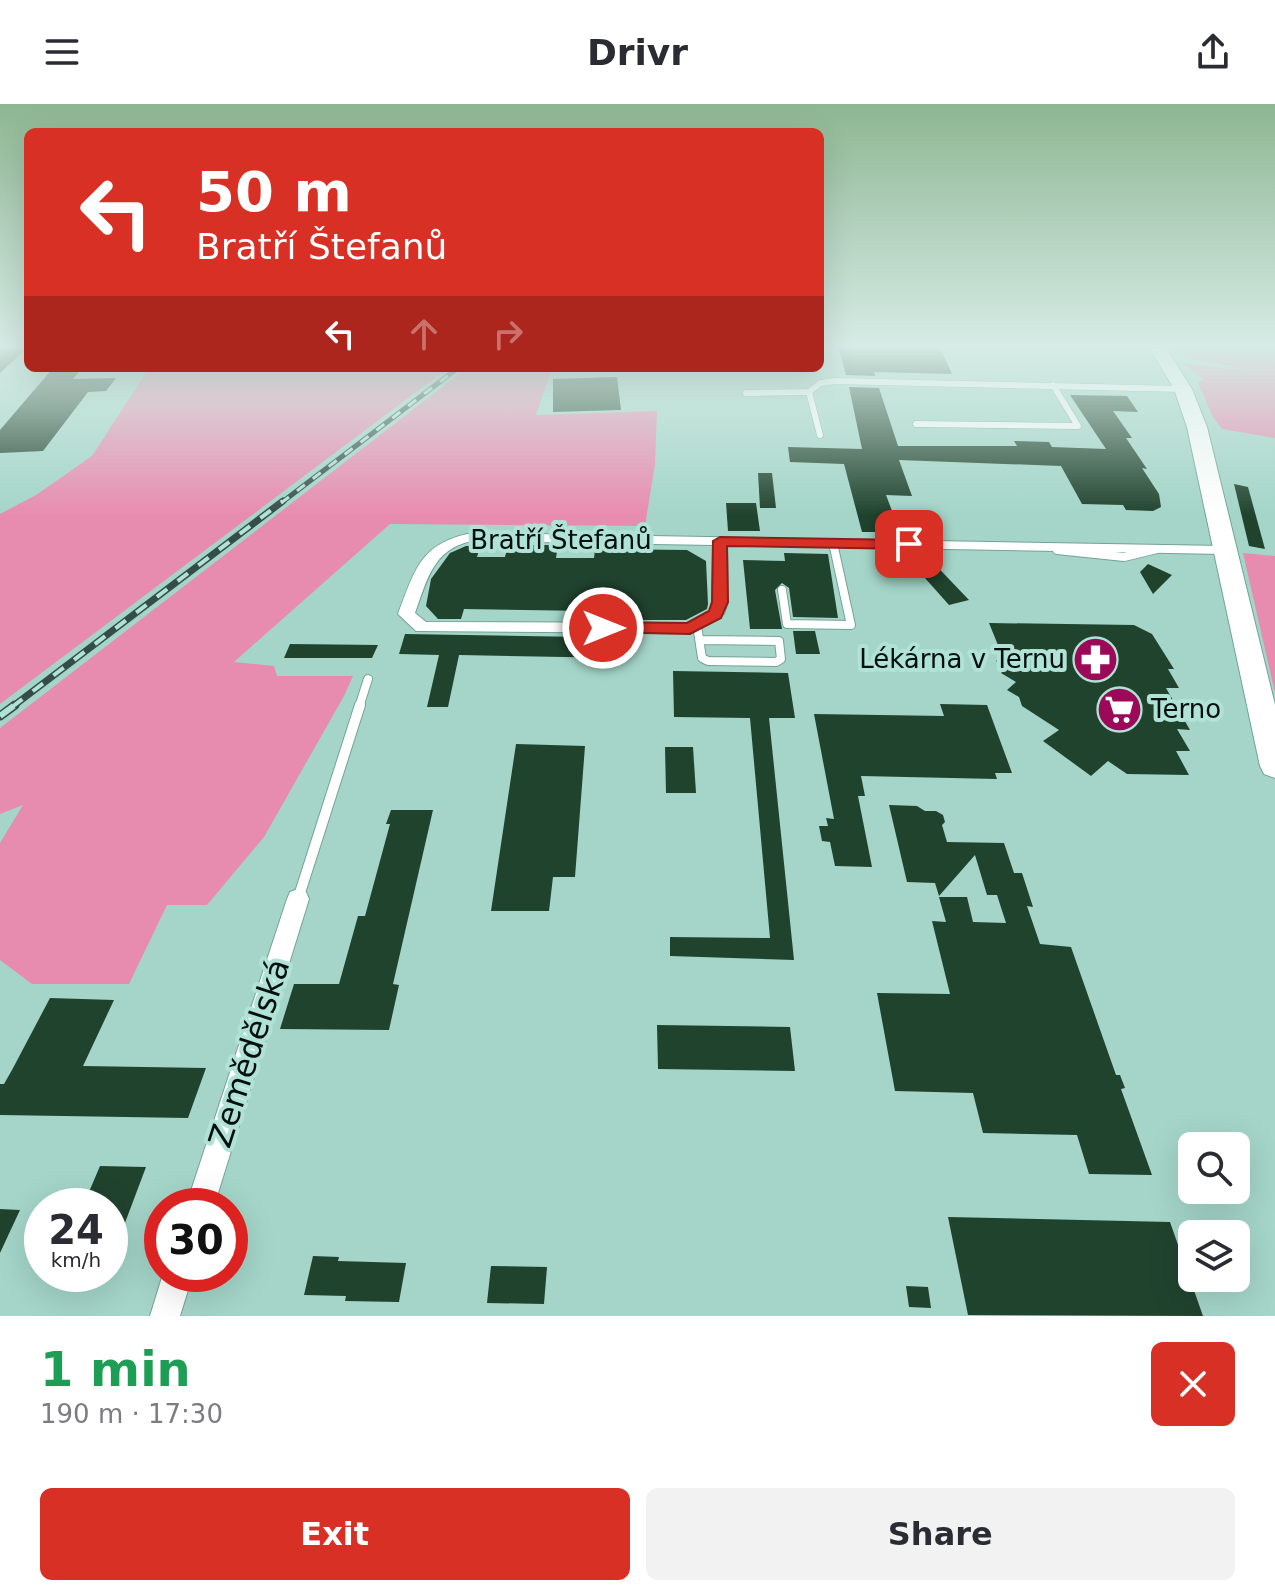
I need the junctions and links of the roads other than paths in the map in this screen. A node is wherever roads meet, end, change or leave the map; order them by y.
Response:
1 (811, 402) edge
2 (1063, 402) edge
3 (1188, 402) edge
4 (916, 424) dead end
5 (820, 435) dead end
6 (720, 541) junction
7 (833, 543) junction
8 (1224, 550) junction
9 (782, 590) dead end
10 (699, 632) junction
11 (368, 679) dead end
12 (1275, 766) edge
13 (298, 899) joint
14 (206, 1188) edge
15 (172, 1292) edge
16 (165, 1316) edge

1 - 5 lane
2 - 4 lane
3 - 8 main road
6 - 7 street, Bratří Štefanů
6 - 10 street
6 - 10 street, Bratří Štefanů
7 - 8 street, Bratří Štefanů
7 - 9 lane
8 - 12 main road
10 - 10 lane
11 - 13 lane
13 - 14 street, Zemědělská
15 - 16 street

